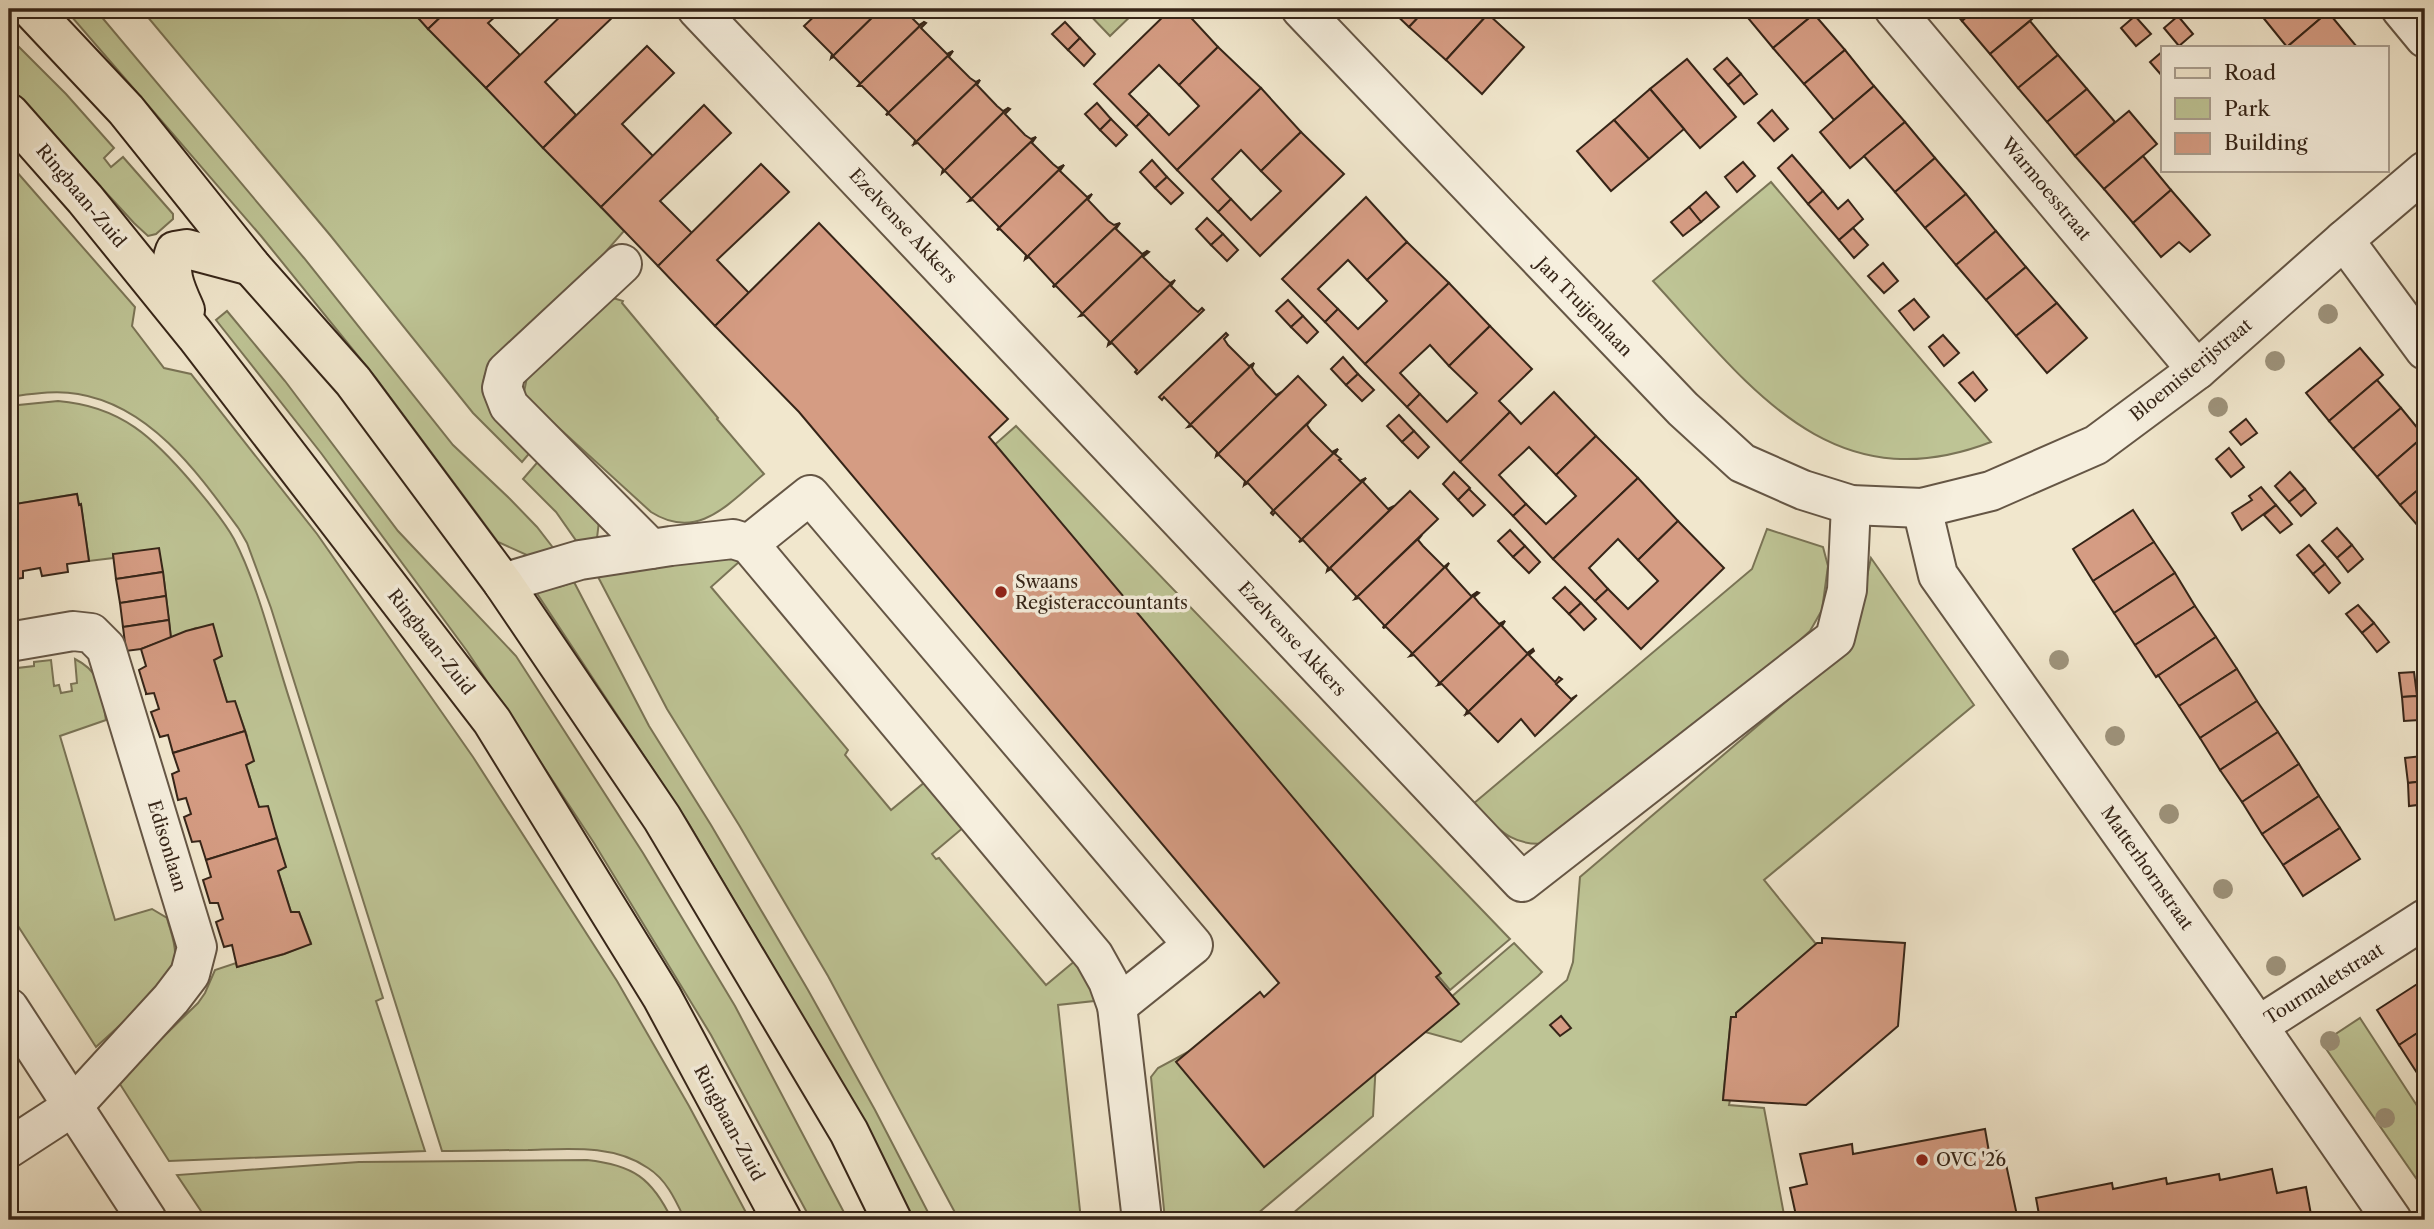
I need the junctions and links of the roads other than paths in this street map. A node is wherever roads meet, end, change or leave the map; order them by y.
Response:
1 (30, 9) edge
2 (697, 9) edge
3 (1301, 9) edge
4 (1894, 9) edge
5 (2401, 9) edge
6 (2425, 38) edge
7 (9, 113) edge
8 (2425, 171) edge
9 (2344, 240) junction
10 (622, 264) dead end
11 (251, 266) junction
12 (196, 336) junction
13 (2425, 350) edge
14 (2197, 370) junction
15 (1851, 505) junction
16 (1923, 508) junction
17 (750, 544) junction
18 (651, 549) junction
19 (503, 583) junction
20 (9, 642) edge
21 (2425, 919) edge
22 (1117, 1006) junction
23 (9, 1008) edge
24 (2258, 1026) junction
25 (72, 1107) junction
26 (9, 1148) edge
27 (147, 1220) edge
28 (782, 1220) edge
29 (892, 1220) edge
30 (1142, 1220) edge
31 (2392, 1220) edge

1 - 11 main road
2 - 15 street, Ezelvense Akkers
3 - 15 street, Jan Truijenlaan
4 - 14 street, Warmoesstraat
5 - 6 street
7 - 12 main road, Ringbaan-Zuid
8 - 9 street, Bloemisterijstraat
9 - 13 street
9 - 14 street, Bloemisterijstraat
10 - 18 street
11 - 12 main road
11 - 19 main road
12 - 28 main road, Ringbaan-Zuid
14 - 16 street, Bloemisterijstraat
15 - 16 street, Jan Truijenlaan
16 - 24 street, Matterhornstraat
17 - 18 street
17 - 22 street
17 - 22 street
18 - 19 street
19 - 29 main road
20 - 25 street, Edisonlaan
21 - 24 street, Tourmaletstraat
22 - 30 street
23 - 25 street
24 - 31 street, Matterhornstraat
25 - 26 street, Edisonlaan
25 - 27 street

